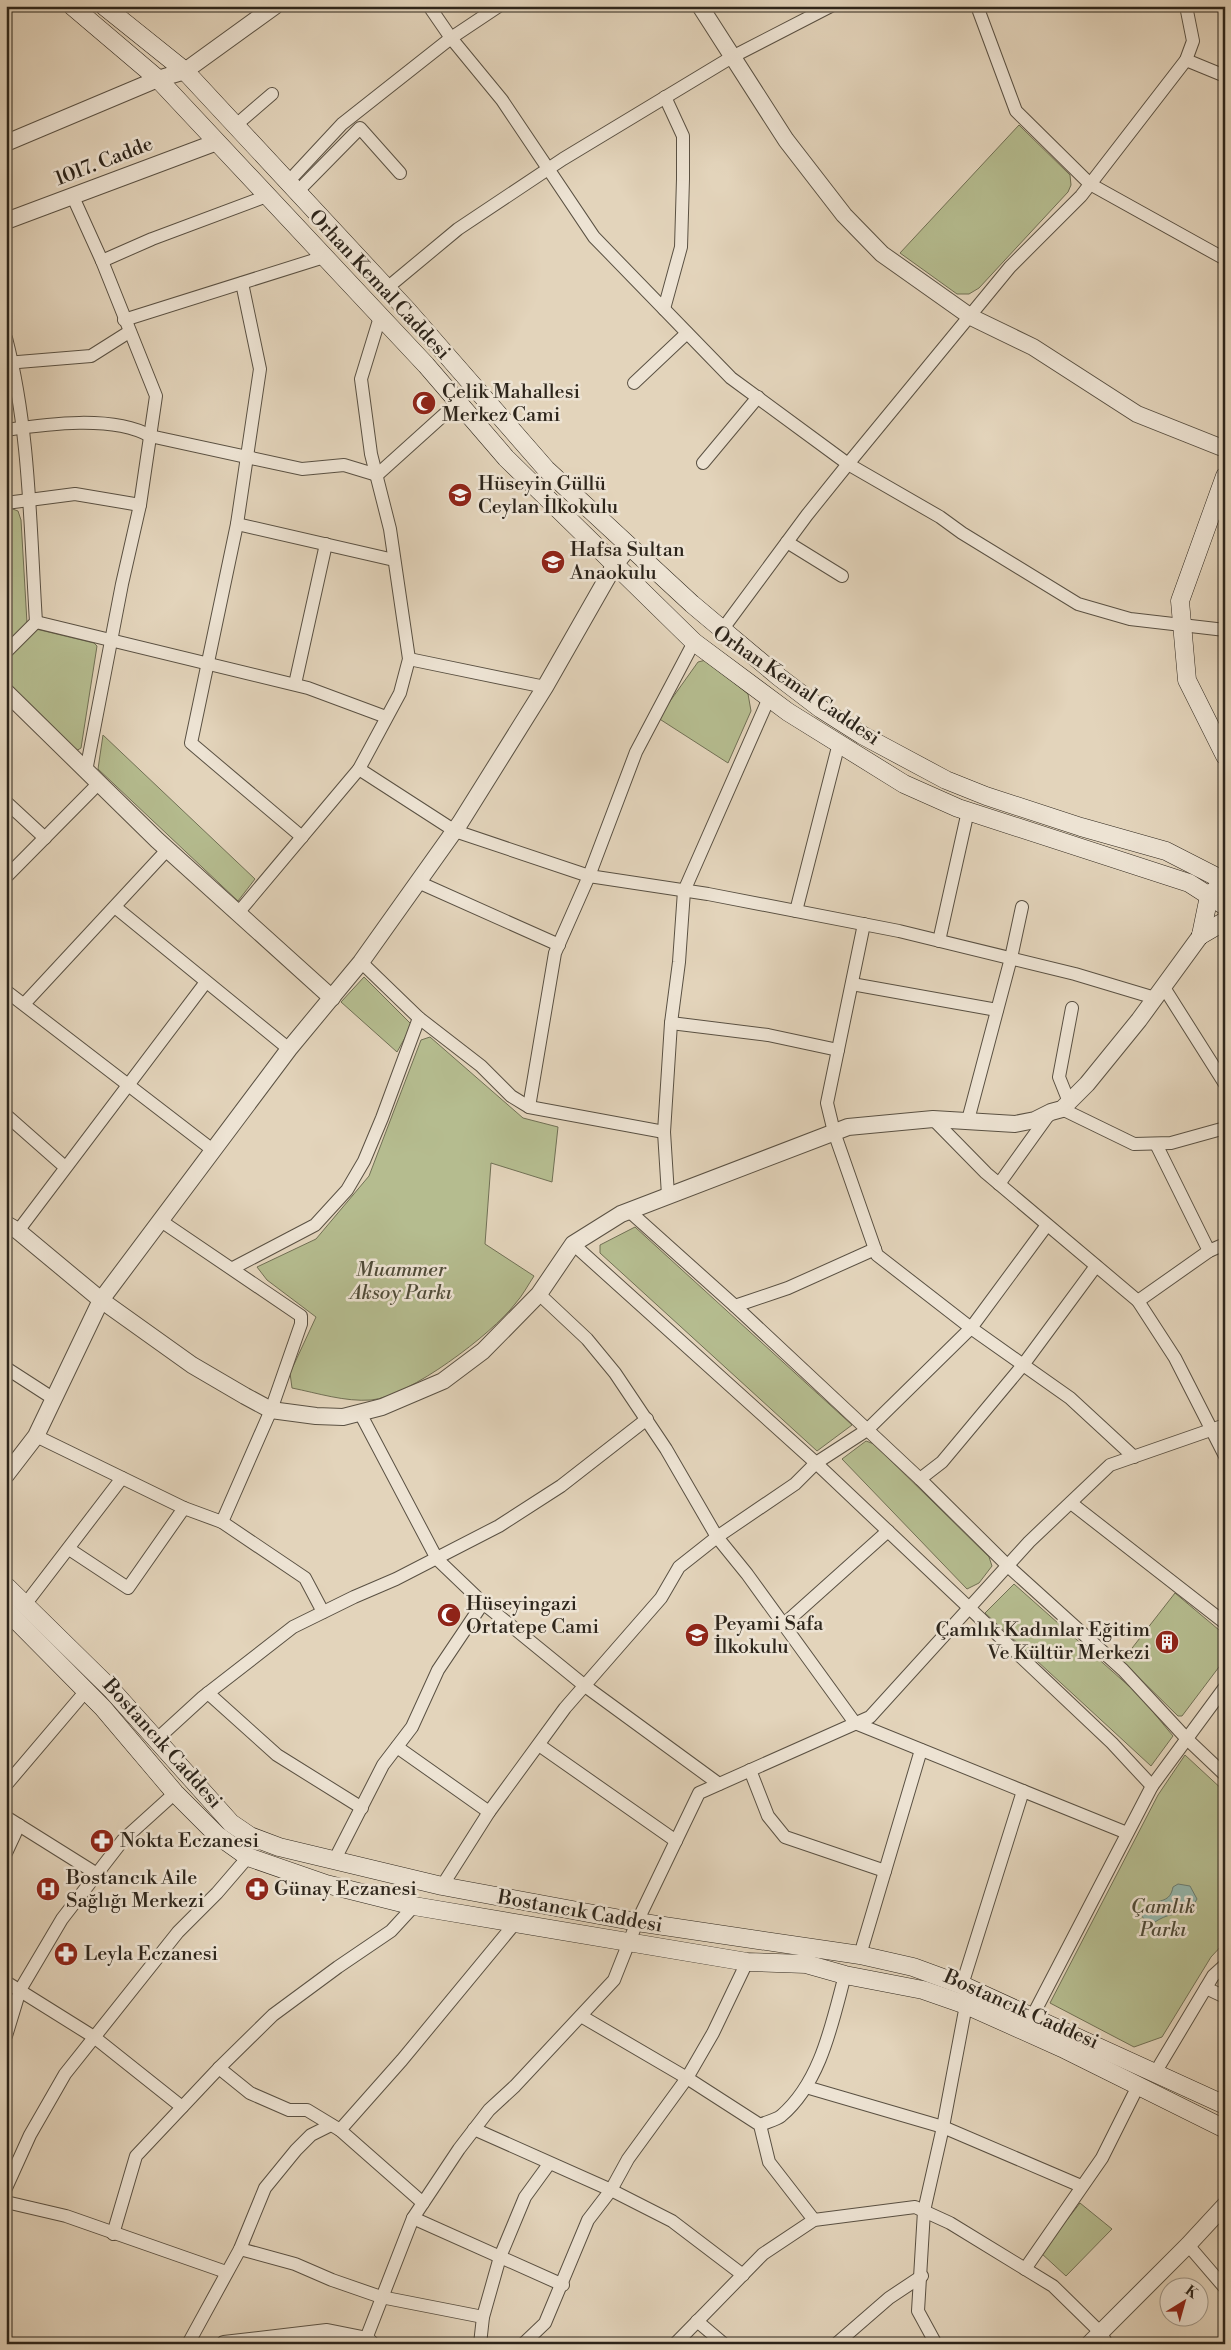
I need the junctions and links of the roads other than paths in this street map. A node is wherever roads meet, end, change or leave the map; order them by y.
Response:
1 (72, 6) edge
2 (104, 6) edge
3 (275, 6) edge
4 (429, 6) edge
5 (499, 6) edge
6 (700, 6) edge
7 (831, 6) edge
8 (977, 6) edge
9 (1186, 6) edge
10 (451, 38) junction
11 (732, 57) junction
12 (1186, 60) junction
13 (186, 71) junction
14 (1225, 76) edge
15 (158, 79) junction
16 (272, 94) dead end
17 (665, 97) junction
18 (236, 126) junction
19 (217, 142) junction
20 (6, 143) edge
21 (548, 168) junction
22 (400, 173) dead end
23 (1090, 184) junction
24 (292, 187) junction
25 (267, 196) junction
26 (73, 197) junction
27 (6, 221) edge
28 (324, 257) junction
29 (1225, 259) edge
30 (102, 261) junction
31 (242, 283) junction
32 (387, 288) junction
33 (664, 309) junction
34 (380, 317) junction
35 (971, 317) junction
36 (127, 326) junction
37 (687, 333) junction
38 (6, 338) edge
39 (9, 363) edge
40 (634, 383) dead end
41 (758, 398) junction
42 (458, 402) junction
43 (22, 428) junction
44 (6, 430) edge
45 (150, 436) junction
46 (1225, 449) edge
47 (248, 457) junction
48 (703, 463) dead end
49 (848, 464) junction
50 (377, 475) junction
51 (1225, 476) edge
52 (28, 498) junction
53 (6, 503) edge
54 (140, 506) junction
55 (237, 524) junction
56 (787, 542) junction
57 (326, 544) junction
58 (630, 546) junction
59 (394, 560) junction
60 (614, 566) junction
61 (842, 576) dead end
62 (36, 622) junction
63 (1181, 627) junction
64 (722, 630) junction
65 (1225, 630) edge
66 (111, 640) junction
67 (694, 642) junction
68 (6, 652) edge
69 (410, 659) junction
70 (208, 664) junction
71 (295, 684) junction
72 (544, 686) junction
73 (6, 692) edge
74 (769, 698) junction
75 (386, 717) junction
76 (839, 743) junction
77 (1225, 756) edge
78 (359, 769) junction
79 (86, 771) junction
80 (99, 783) junction
81 (6, 802) edge
82 (968, 811) junction
83 (455, 831) junction
84 (302, 837) junction
85 (45, 838) junction
86 (167, 850) junction
87 (589, 876) junction
88 (6, 878) edge
89 (418, 882) junction
90 (1220, 886) edge
91 (684, 891) junction
92 (115, 906) junction
93 (1225, 906) edge
94 (1022, 907) dead end
95 (796, 911) junction
96 (238, 913) junction
97 (1225, 921) edge
98 (864, 924) junction
99 (1201, 935) junction
100 (939, 941) junction
101 (559, 945) junction
102 (1011, 958) junction
103 (361, 962) junction
104 (206, 982) junction
105 (852, 984) junction
106 (6, 991) edge
107 (1159, 992) junction
108 (332, 998) junction
109 (25, 1003) junction
110 (1072, 1008) dead end
111 (997, 1010) junction
112 (419, 1018) junction
113 (671, 1023) junction
114 (289, 1049) junction
115 (838, 1050) junction
116 (1225, 1084) edge
117 (127, 1085) junction
118 (529, 1107) junction
119 (1061, 1107) junction
120 (6, 1115) edge
121 (933, 1119) junction
122 (968, 1120) junction
123 (1225, 1128) edge
124 (664, 1132) junction
125 (834, 1132) junction
126 (1156, 1144) junction
127 (214, 1151) junction
128 (65, 1168) junction
129 (999, 1184) junction
130 (668, 1195) junction
131 (629, 1211) junction
132 (161, 1221) junction
133 (1047, 1225) junction
134 (12, 1227) edge
135 (573, 1244) junction
136 (1225, 1244) edge
137 (875, 1249) junction
138 (1209, 1251) junction
139 (1096, 1266) junction
140 (233, 1268) junction
141 (539, 1294) junction
142 (101, 1300) junction
143 (1138, 1301) junction
144 (735, 1306) junction
145 (970, 1328) junction
146 (1023, 1365) junction
147 (6, 1368) edge
148 (54, 1400) junction
149 (271, 1410) junction
150 (360, 1413) junction
151 (647, 1419) junction
152 (1225, 1425) edge
153 (867, 1430) junction
154 (1213, 1431) junction
155 (36, 1436) junction
156 (1225, 1456) edge
157 (1134, 1457) junction
158 (816, 1464) junction
159 (6, 1475) edge
160 (122, 1478) junction
161 (920, 1478) junction
162 (1070, 1503) junction
163 (184, 1508) junction
164 (222, 1522) junction
165 (888, 1531) junction
166 (716, 1537) junction
167 (69, 1549) junction
168 (437, 1559) junction
169 (1008, 1566) junction
170 (6, 1586) edge
171 (483, 1603) junction
172 (24, 1606) junction
173 (970, 1608) junction
174 (6, 1610) edge
175 (323, 1612) junction
176 (1225, 1624) edge
177 (783, 1626) junction
178 (585, 1686) junction
179 (1225, 1687) edge
180 (85, 1692) junction
181 (208, 1693) junction
182 (855, 1724) junction
183 (1186, 1739) junction
184 (156, 1740) junction
185 (538, 1745) junction
186 (397, 1747) junction
187 (921, 1750) junction
188 (750, 1770) junction
189 (1225, 1775) edge
190 (719, 1784) junction
191 (6, 1785) edge
192 (1152, 1786) junction
193 (1023, 1791) junction
194 (175, 1793) junction
195 (362, 1808) junction
196 (489, 1812) junction
197 (6, 1817) edge
198 (19, 1825) junction
199 (1127, 1833) junction
200 (676, 1840) junction
201 (6, 1853) edge
202 (248, 1857) junction
203 (334, 1860) junction
204 (885, 1871) junction
205 (97, 1874) junction
206 (442, 1886) junction
207 (414, 1906) junction
208 (516, 1922) junction
209 (637, 1922) junction
210 (629, 1943) junction
211 (860, 1955) junction
212 (747, 1962) junction
213 (1225, 1965) edge
214 (845, 1975) junction
215 (6, 1982) edge
216 (962, 1985) junction
217 (1206, 1988) junction
218 (20, 1990) junction
219 (1225, 1997) edge
220 (966, 2005) junction
221 (581, 2016) junction
222 (1032, 2017) junction
223 (6, 2036) edge
224 (94, 2037) junction
225 (219, 2068) junction
226 (1155, 2073) junction
227 (687, 2078) junction
228 (806, 2086) junction
229 (1138, 2086) junction
230 (1225, 2105) edge
231 (182, 2107) junction
232 (760, 2125) junction
233 (335, 2127) junction
234 (943, 2127) junction
235 (474, 2129) junction
236 (1225, 2129) edge
237 (549, 2164) junction
238 (1081, 2186) junction
239 (6, 2188) edge
240 (611, 2190) junction
241 (6, 2202) edge
242 (422, 2203) junction
243 (1225, 2205) edge
244 (924, 2211) junction
245 (413, 2218) junction
246 (814, 2220) junction
247 (113, 2234) junction
248 (1188, 2245) junction
249 (240, 2249) junction
250 (500, 2256) junction
251 (1025, 2269) junction
252 (226, 2272) junction
253 (742, 2275) junction
254 (922, 2276) junction
255 (563, 2285) junction
256 (1225, 2288) edge
257 (381, 2297) junction
258 (483, 2317) junction
259 (697, 2322) junction
260 (1099, 2340) edge
261 (367, 2343) edge
262 (188, 2344) edge
263 (226, 2344) edge
264 (480, 2344) edge
265 (523, 2344) edge
266 (675, 2344) edge
267 (724, 2344) edge
268 (836, 2344) edge
269 (936, 2344) edge

1 - 15 main road, Orhan Kemal Caddesi
2 - 13 main road, Orhan Kemal Caddesi
3 - 13 street
4 - 10 street
5 - 10 street
6 - 11 street
7 - 11 street
8 - 23 street
9 - 12 street
10 - 21 street
10 - 24 street
11 - 17 street
11 - 35 street
12 - 14 street
12 - 23 street
13 - 15 street
13 - 18 main road, Orhan Kemal Caddesi
15 - 19 main road, Orhan Kemal Caddesi
15 - 20 street
16 - 18 street
17 - 21 street
17 - 33 street
18 - 24 main road, Orhan Kemal Caddesi
19 - 25 main road, Orhan Kemal Caddesi
19 - 26 street, 1017. Cadde
21 - 32 street
21 - 33 street
22 - 24 street
23 - 29 street
23 - 35 street
24 - 32 main road, Orhan Kemal Caddesi
25 - 28 main road, Orhan Kemal Caddesi
25 - 30 street
26 - 27 street, 1017. Cadde
26 - 30 street
28 - 31 street
28 - 34 main road, Orhan Kemal Caddesi
30 - 36 street
31 - 36 street
31 - 47 street
32 - 58 main road, Orhan Kemal Caddesi
33 - 37 street
34 - 42 main road, Orhan Kemal Caddesi
34 - 50 street
35 - 46 street
35 - 49 street
36 - 39 street
36 - 45 street
37 - 40 street
37 - 41 street
38 - 39 street
39 - 43 street
41 - 48 street
41 - 49 street
42 - 50 street
42 - 60 main road, Orhan Kemal Caddesi
43 - 44 street
43 - 45 street
43 - 52 street
45 - 47 street
45 - 54 street
47 - 50 street
47 - 55 street
49 - 56 street
49 - 63 street
50 - 59 street
51 - 63 main road
52 - 53 street
52 - 54 street
52 - 62 street
54 - 66 street
55 - 57 street
55 - 70 street
56 - 61 street
56 - 64 street
57 - 59 street
57 - 71 street
58 - 60 street
58 - 64 main road, Orhan Kemal Caddesi
59 - 69 street
60 - 67 main road, Orhan Kemal Caddesi
60 - 72 street
62 - 66 street
62 - 68 street
63 - 65 street
63 - 77 main road
64 - 90 main road, Orhan Kemal Caddesi
66 - 70 street
66 - 79 street
67 - 74 main road, Orhan Kemal Caddesi
67 - 87 street
69 - 72 street
69 - 75 street
70 - 71 street
70 - 84 street
71 - 75 street
72 - 83 street
73 - 79 street
74 - 76 main road, Orhan Kemal Caddesi
74 - 91 street
75 - 78 street
76 - 82 main road, Orhan Kemal Caddesi
76 - 95 street
78 - 83 street
78 - 84 street
79 - 80 street
80 - 85 street
80 - 86 street
81 - 85 street
82 - 90 main road, Orhan Kemal Caddesi
82 - 100 street
83 - 87 street
83 - 89 street
84 - 96 street
85 - 88 street
86 - 92 street
86 - 96 street
87 - 91 street
87 - 101 street
89 - 101 street
89 - 103 street
90 - 93 main road, Orhan Kemal Caddesi
90 - 99 main road
91 - 95 street
91 - 113 street
92 - 104 street
92 - 109 street
94 - 102 street
95 - 98 street
96 - 108 street
97 - 99 main road
98 - 100 street
98 - 105 street
99 - 107 street
100 - 102 street
101 - 118 street
102 - 107 street
102 - 111 street
103 - 108 street
103 - 112 street
104 - 114 street
104 - 117 street
105 - 111 street
105 - 115 street
106 - 109 street
107 - 116 street
107 - 119 street
108 - 114 street
109 - 117 street
110 - 119 street
111 - 122 street
112 - 118 street
112 - 140 street
113 - 115 street
113 - 124 street
114 - 127 street
115 - 125 street
117 - 127 street
117 - 128 street
118 - 124 street
119 - 122 street
119 - 126 street
119 - 129 street
120 - 128 street
121 - 122 street
121 - 125 street
121 - 129 street
123 - 126 street
124 - 130 street
125 - 130 street
125 - 137 street
126 - 138 street
127 - 132 street
128 - 134 street
129 - 133 street
130 - 131 street
131 - 135 street
131 - 144 street
132 - 140 street
132 - 142 street
133 - 139 street
133 - 145 street
134 - 142 street
135 - 141 street
135 - 158 street
136 - 138 street
137 - 144 street
137 - 145 street
138 - 143 street
139 - 143 street
139 - 146 street
140 - 149 street
141 - 150 street
141 - 151 street
142 - 148 street
142 - 149 street
143 - 154 street
144 - 153 street
145 - 146 street
145 - 153 street
146 - 157 street
146 - 161 street
147 - 148 street
148 - 155 street
149 - 150 street
149 - 164 street
150 - 168 street
151 - 166 street
151 - 168 street
152 - 154 street
153 - 158 street
153 - 161 street
154 - 156 street
154 - 157 street
155 - 159 street
155 - 160 street
157 - 162 street
158 - 165 street
158 - 166 street
160 - 163 street
160 - 167 street
161 - 169 street
162 - 169 street
162 - 176 street
163 - 164 street
163 - 167 street
164 - 175 street
165 - 173 street
165 - 177 street
166 - 177 street
166 - 178 street
167 - 172 street
168 - 171 street
168 - 175 street
169 - 173 street
169 - 183 street
170 - 172 main road, Bostancık Caddesi
171 - 178 street
171 - 186 street
172 - 184 main road, Bostancık Caddesi
173 - 182 street
173 - 192 street
174 - 180 main road, Bostancık Caddesi
175 - 181 street
177 - 182 street
178 - 185 street
178 - 190 street
179 - 183 street
180 - 191 street
180 - 194 main road, Bostancık Caddesi
181 - 184 street
181 - 195 street
182 - 187 street
182 - 188 street
183 - 189 street
183 - 192 street
184 - 203 main road, Bostancık Caddesi
185 - 196 street
185 - 200 street
186 - 195 street
186 - 196 street
187 - 193 street
187 - 204 street
188 - 190 street
188 - 204 street
190 - 200 street
192 - 199 street
193 - 199 street
193 - 216 street
194 - 202 main road, Bostancık Caddesi
194 - 205 street
195 - 203 street
196 - 206 street
197 - 198 street
198 - 201 street
198 - 205 street
199 - 222 street
200 - 209 street
202 - 207 main road, Bostancık Caddesi
202 - 224 street
203 - 206 main road, Bostancık Caddesi
204 - 211 street
205 - 218 street
206 - 209 main road, Bostancık Caddesi
207 - 208 main road, Bostancık Caddesi
207 - 225 street
208 - 210 main road, Bostancık Caddesi
208 - 233 street
209 - 210 street
209 - 211 main road, Bostancık Caddesi
210 - 212 main road, Bostancık Caddesi
210 - 221 street
211 - 216 main road, Bostancık Caddesi
212 - 214 main road, Bostancık Caddesi
212 - 227 street
213 - 217 street
214 - 220 main road, Bostancık Caddesi
214 - 228 street
215 - 218 street
216 - 222 main road, Bostancık Caddesi
217 - 219 street
217 - 226 street
218 - 223 street
218 - 224 street
220 - 229 main road, Bostancık Caddesi
220 - 234 street
221 - 227 street
221 - 235 street
222 - 226 main road, Bostancık Caddesi
224 - 231 street
224 - 239 street
225 - 231 street
225 - 233 street
226 - 230 main road, Bostancık Caddesi
227 - 232 street
227 - 240 street
228 - 232 street
228 - 234 street
229 - 236 main road, Bostancık Caddesi
229 - 238 street
231 - 247 street
232 - 246 street
233 - 242 street
233 - 249 street
234 - 238 street
234 - 244 street
235 - 237 street
235 - 242 street
237 - 240 street
237 - 250 street
238 - 251 street
240 - 253 street
240 - 255 street
241 - 247 street
242 - 245 street
243 - 248 street
244 - 246 street
244 - 251 street
244 - 254 street
245 - 250 street
245 - 257 street
246 - 253 street
247 - 252 street
248 - 256 street
248 - 260 street
249 - 252 street
249 - 257 street
250 - 255 street
250 - 258 street
251 - 260 street
252 - 262 street
253 - 259 street
254 - 268 street
254 - 269 street
255 - 265 street
257 - 258 street
257 - 261 street
258 - 264 street
259 - 266 street
259 - 267 street
261 - 263 street

